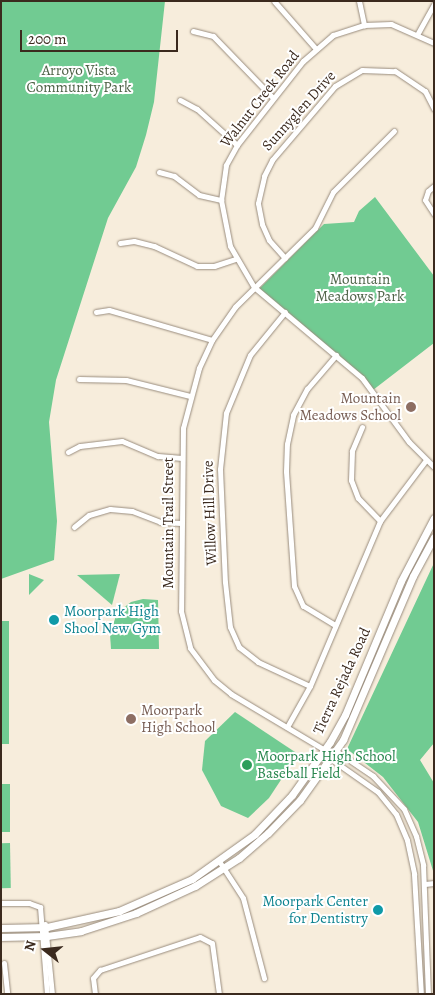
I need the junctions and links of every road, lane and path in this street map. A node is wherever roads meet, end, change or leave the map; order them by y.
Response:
1 (274, 1) edge
2 (359, 1) edge
3 (434, 4) edge
4 (364, 25) junction
5 (194, 31) dead end
6 (418, 33) junction
7 (434, 43) edge
8 (316, 49) junction
9 (273, 98) junction
10 (180, 100) dead end
11 (434, 109) edge
12 (394, 131) dead end
13 (236, 145) junction
14 (159, 172) dead end
15 (434, 186) edge
16 (221, 200) junction
17 (434, 214) edge
18 (120, 243) dead end
19 (286, 258) junction
20 (236, 259) junction
21 (254, 287) junction
22 (96, 312) dead end
23 (285, 312) junction
24 (212, 340) junction
25 (336, 355) junction
26 (79, 378) dead end
27 (190, 396) junction
28 (362, 427) dead end
29 (68, 452) dead end
30 (182, 458) junction
31 (426, 460) junction
32 (434, 467) edge
33 (434, 518) edge
34 (380, 521) junction
35 (181, 523) junction
36 (74, 527) dead end
37 (434, 537) edge
38 (335, 625) junction
39 (310, 686) junction
40 (287, 727) junction
41 (325, 750) junction
42 (336, 751) junction
43 (331, 759) junction
44 (219, 861) junction
45 (224, 868) junction
46 (425, 884) junction
47 (434, 884) edge
48 (1, 903) edge
49 (44, 926) junction
50 (1, 928) edge
51 (44, 936) junction
52 (1, 937) edge
53 (4, 963) dead end
54 (264, 978) dead end
55 (7, 994) edge
56 (47, 994) edge
57 (52, 994) edge
58 (95, 994) edge
59 (219, 994) edge
60 (421, 994) edge
61 (428, 994) edge

1 - 8 street
2 - 4 street
3 - 6 street
4 - 6 street, Walnut Creek Road
4 - 8 street, Walnut Creek Road
5 - 9 street
6 - 7 street, Walnut Creek Road
8 - 9 street, Walnut Creek Road
9 - 13 street, Walnut Creek Road
10 - 13 street
11 - 19 street, Sunnyglen Drive
12 - 19 street, Mountain Trail Street
13 - 16 street, Walnut Creek Road
14 - 16 street
15 - 17 street
16 - 20 street, Walnut Creek Road
18 - 20 street
19 - 21 street, Mountain Trail Street
20 - 21 street, Walnut Creek Road
21 - 23 street, Walnut Creek Road
21 - 24 street, Mountain Trail Street
22 - 24 street
23 - 25 street, Walnut Creek Road
23 - 39 street, Willow Hill Drive
24 - 27 street, Mountain Trail Street
25 - 31 street, Walnut Creek Road
25 - 38 street
26 - 27 street
27 - 30 street, Mountain Trail Street
28 - 34 street
29 - 30 street
30 - 35 street, Mountain Trail Street
31 - 32 street, Walnut Creek Road
31 - 34 street
33 - 41 main road, Tierra Rejada Road
34 - 38 street
35 - 36 street
35 - 40 street, Mountain Trail Street
37 - 42 main road, Tierra Rejada Road
38 - 39 street
39 - 40 street
40 - 41 street, Mountain Trail Street
41 - 42 street, Mountain Trail Street
41 - 43 street, Mountain Trail Street
41 - 44 main road, Tierra Rejada Road
42 - 43 main road, Tierra Rejada Road
42 - 46 street, Mountain Trail Street
43 - 45 main road, Tierra Rejada Road
43 - 60 street, Mountain Trail Street
44 - 45 street
44 - 49 main road, Tierra Rejada Road
45 - 51 main road, Tierra Rejada Road
45 - 54 street
46 - 47 street
46 - 61 street, Mountain Trail Street
48 - 49 street
49 - 50 main road, Tierra Rejada Road
49 - 51 street
51 - 52 main road, Tierra Rejada Road
51 - 56 street
51 - 57 street
53 - 55 street
58 - 59 street

